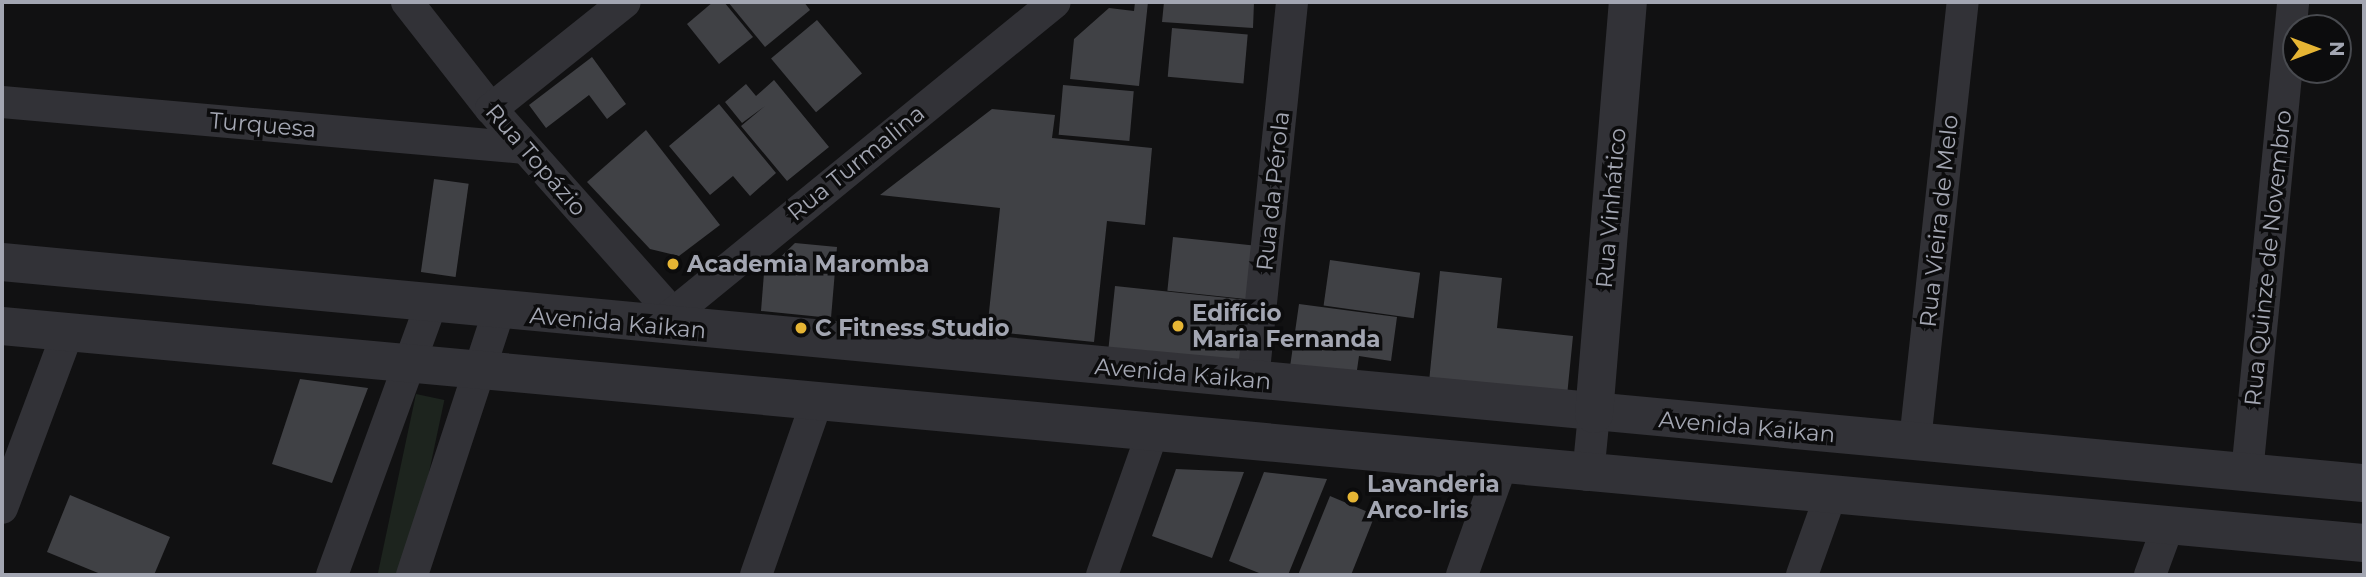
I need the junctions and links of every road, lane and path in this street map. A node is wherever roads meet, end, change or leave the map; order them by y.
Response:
1 (407, 2) edge
2 (625, 2) edge
3 (1055, 2) edge
4 (1292, 2) edge
5 (1628, 2) edge
6 (1963, 2) edge
7 (2293, 2) edge
8 (2, 102) edge
9 (491, 109) junction
10 (524, 148) junction
11 (2, 262) edge
12 (431, 304) junction
13 (498, 313) junction
14 (665, 320) junction
15 (2, 326) edge
16 (67, 334) junction
17 (411, 362) junction
18 (481, 368) junction
19 (1253, 380) junction
20 (817, 401) junction
21 (1594, 414) junction
22 (1153, 431) junction
23 (1915, 441) junction
24 (1502, 466) junction
25 (2247, 474) junction
26 (1588, 475) junction
27 (2364, 483) edge
28 (1830, 497) junction
29 (2, 508) edge
30 (2168, 526) junction
31 (2364, 543) edge
32 (332, 575) edge
33 (412, 575) edge
34 (756, 575) edge
35 (1102, 575) edge
36 (1462, 575) edge
37 (1802, 575) edge
38 (2150, 575) edge

1 - 9 street, Rua Topázio
2 - 9 street
3 - 14 street, Rua Turmalina
4 - 19 street, Rua da Pérola
5 - 21 street, Rua Vinhático
6 - 23 street, Rua Vieira de Melo
7 - 25 street, Rua Quinze de Novembro
8 - 10 street, Turquesa
9 - 10 street, Rua Topázio
10 - 14 street, Rua Topázio
11 - 12 street, Avenida Kaikan
12 - 13 street, Avenida Kaikan
12 - 17 street
13 - 14 street, Avenida Kaikan
13 - 18 street
14 - 19 street, Avenida Kaikan
15 - 16 street
16 - 17 street
16 - 29 street
17 - 18 street
17 - 32 street
18 - 20 street
18 - 33 street
19 - 21 street, Avenida Kaikan
20 - 22 street
20 - 34 street
21 - 23 street, Avenida Kaikan
21 - 26 street
22 - 24 street
22 - 35 street
23 - 25 street, Avenida Kaikan
24 - 26 street
24 - 36 street
25 - 27 street, Avenida Kaikan
26 - 28 street
28 - 30 street
28 - 37 street
30 - 31 street
30 - 38 street

